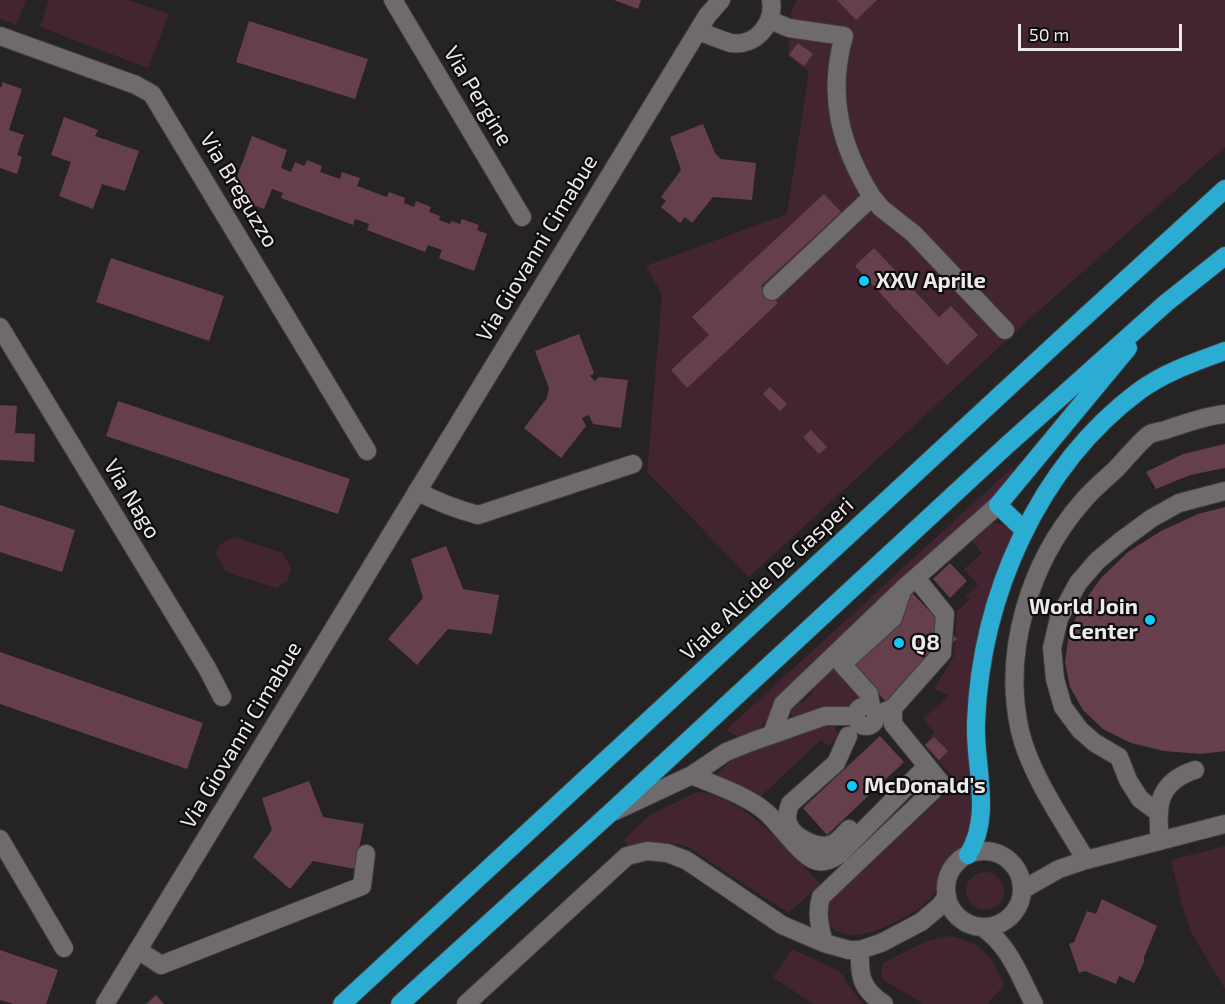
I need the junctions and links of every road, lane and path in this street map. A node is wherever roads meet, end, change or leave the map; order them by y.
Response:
1 (393, 0) edge
2 (721, 0) edge
3 (771, 0) edge
4 (770, 20) junction
5 (698, 31) junction
6 (0, 36) edge
7 (1225, 189) edge
8 (872, 197) junction
9 (522, 217) dead end
10 (1225, 256) edge
11 (772, 291) dead end
12 (1166, 303) junction
13 (0, 327) edge
14 (1005, 330) dead end
15 (1225, 351) edge
16 (1225, 414) edge
17 (367, 451) dead end
18 (633, 464) dead end
19 (417, 491) junction
20 (1225, 491) edge
21 (998, 505) junction
22 (1024, 530) junction
23 (910, 583) junction
24 (222, 697) dead end
25 (868, 718) junction
26 (771, 734) junction
27 (926, 767) junction
28 (1195, 770) dead end
29 (692, 775) junction
30 (899, 794) junction
31 (765, 812) junction
32 (1159, 813) junction
33 (609, 814) junction
34 (1225, 824) edge
35 (0, 839) edge
36 (1160, 841) junction
37 (366, 854) dead end
38 (968, 855) junction
39 (1086, 860) junction
40 (1016, 869) junction
41 (1059, 869) junction
42 (1022, 890) junction
43 (946, 896) junction
44 (958, 917) junction
45 (921, 922) junction
46 (982, 927) junction
47 (824, 943) junction
48 (64, 948) dead end
49 (138, 950) junction
50 (860, 950) junction
51 (105, 1004) edge
52 (342, 1004) edge
53 (400, 1004) edge
54 (466, 1004) edge
55 (884, 1004) edge
56 (1034, 1004) edge

1 - 9 street, Via Pergine
2 - 5 street, Via Giovanni Cimabue
3 - 4 street
4 - 5 street
4 - 8 street
5 - 19 street, Via Giovanni Cimabue
6 - 17 street, Via Breguzzo
7 - 52 highway, Viale Alcide De Gasperi
8 - 11 street
8 - 14 street
10 - 12 highway
12 - 21 highway
12 - 33 highway
13 - 24 street, Via Nago
15 - 22 highway
16 - 39 street
18 - 19 street
19 - 49 street, Via Giovanni Cimabue
20 - 32 street
21 - 22 highway
21 - 23 street
22 - 38 highway
23 - 25 street
23 - 25 street
23 - 26 street
25 - 26 street
25 - 27 street
25 - 30 street
25 - 31 street
26 - 29 street
27 - 30 street
27 - 47 street
28 - 32 street
29 - 31 street
29 - 33 street
30 - 31 street
32 - 36 street
33 - 53 highway
34 - 36 street
35 - 48 street
36 - 39 street
37 - 49 street
38 - 40 street
38 - 43 street
39 - 41 street
40 - 41 street
40 - 42 street
41 - 42 street
42 - 46 street
43 - 44 street
43 - 45 street
44 - 45 street
44 - 46 street
45 - 50 street
46 - 56 street
47 - 50 street
47 - 54 street
49 - 51 street, Via Giovanni Cimabue
50 - 55 street

